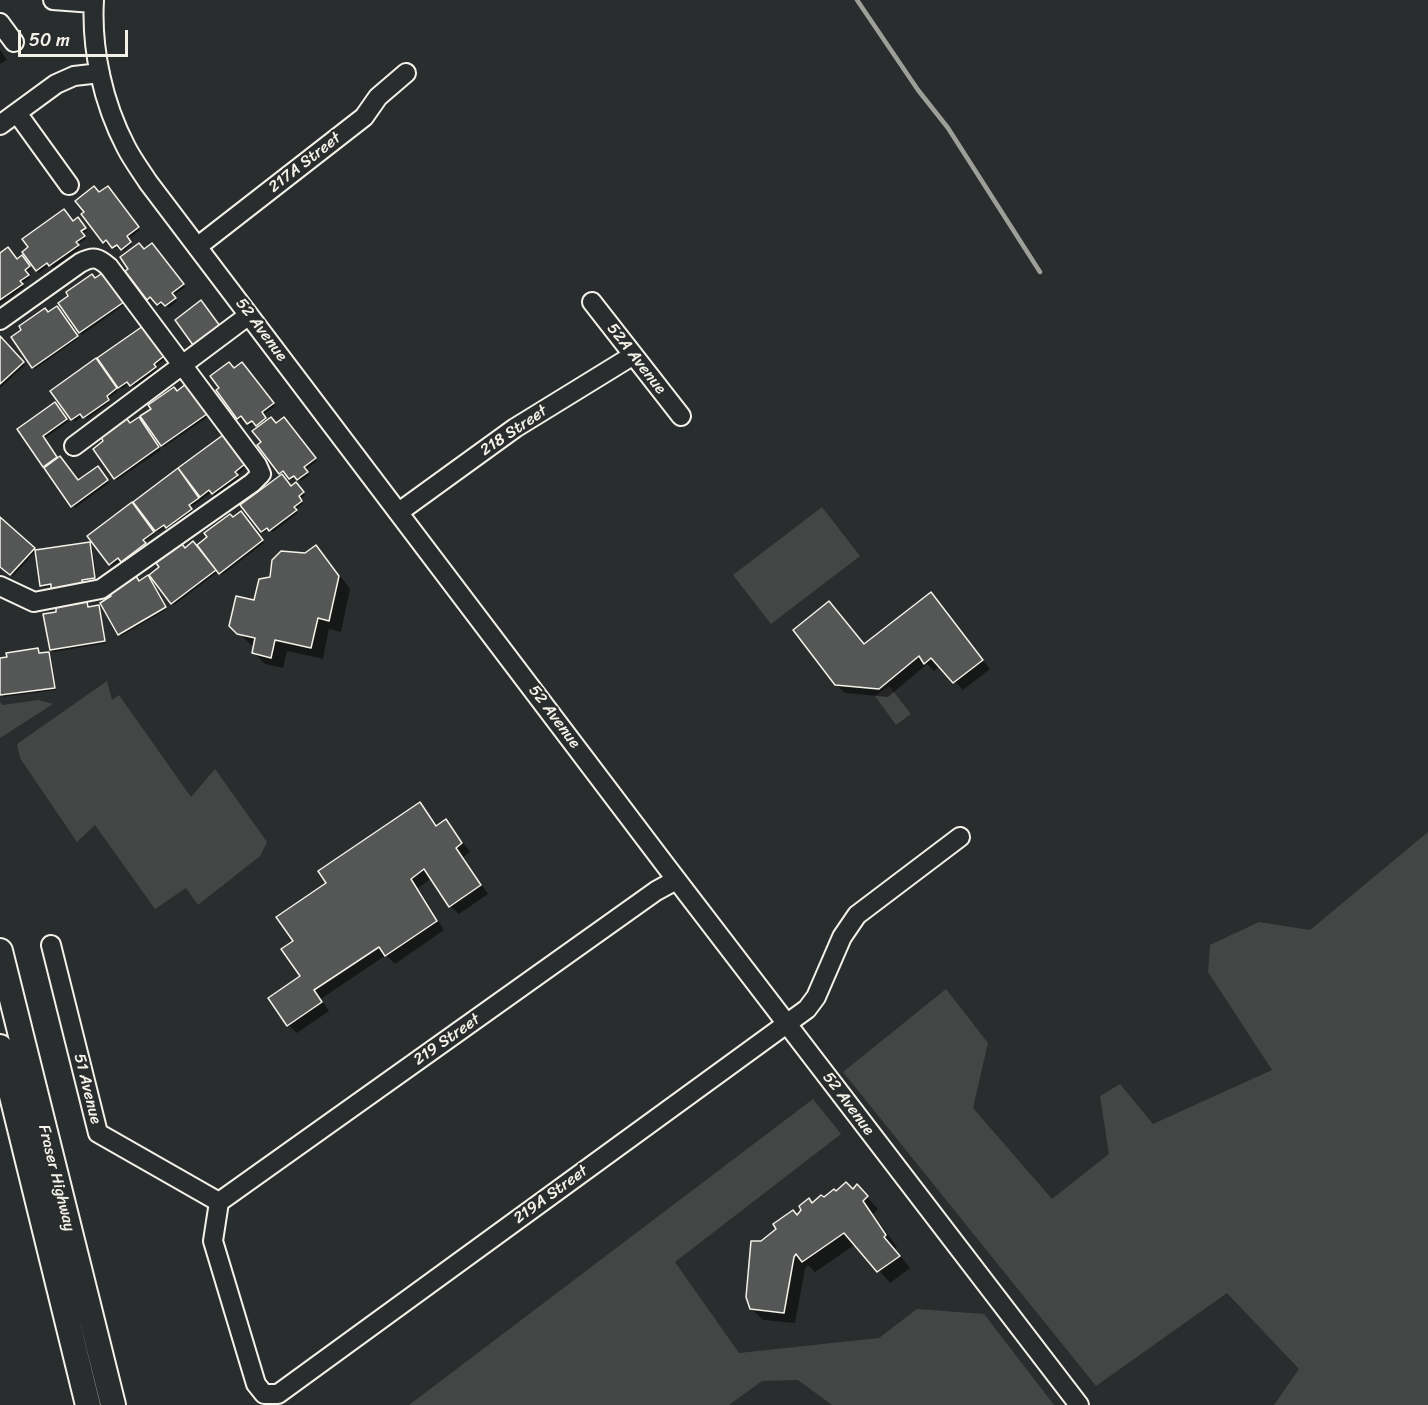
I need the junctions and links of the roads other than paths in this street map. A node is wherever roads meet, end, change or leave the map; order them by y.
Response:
1 (53, 0) edge
2 (93, 2) edge
3 (0, 23) edge
4 (14, 42) dead end
5 (100, 73) junction
6 (406, 73) dead end
7 (17, 113) junction
8 (0, 125) edge
9 (69, 185) dead end
10 (197, 247) junction
11 (592, 302) dead end
12 (249, 315) junction
13 (0, 320) edge
14 (633, 356) junction
15 (184, 365) junction
16 (681, 416) dead end
17 (74, 447) dead end
18 (399, 512) junction
19 (0, 586) edge
20 (960, 837) dead end
21 (676, 880) junction
22 (51, 945) dead end
23 (0, 951) edge
24 (787, 1024) junction
25 (0, 1047) edge
26 (219, 1202) junction
27 (88, 1405) edge
28 (113, 1405) edge
29 (1079, 1405) edge

1 - 2 street
2 - 5 street, 52 Avenue
3 - 4 street
5 - 7 street
5 - 10 street, 52 Avenue
6 - 10 street, 217A Street
7 - 8 street
7 - 9 street
10 - 12 street, 52 Avenue
11 - 14 street, 52A Avenue
12 - 15 street
12 - 18 street, 52 Avenue
13 - 15 street
14 - 16 street, 52A Avenue
14 - 18 street, 218 Street
15 - 17 street
15 - 19 street
18 - 21 street, 52 Avenue
20 - 24 street, 219A Street
21 - 24 street, 52 Avenue
21 - 26 street, 219 Street
22 - 26 street, 51 Avenue
23 - 28 main road, Fraser Highway
24 - 26 street, 219A Street
24 - 29 street, 52 Avenue
25 - 27 main road, Fraser Highway

